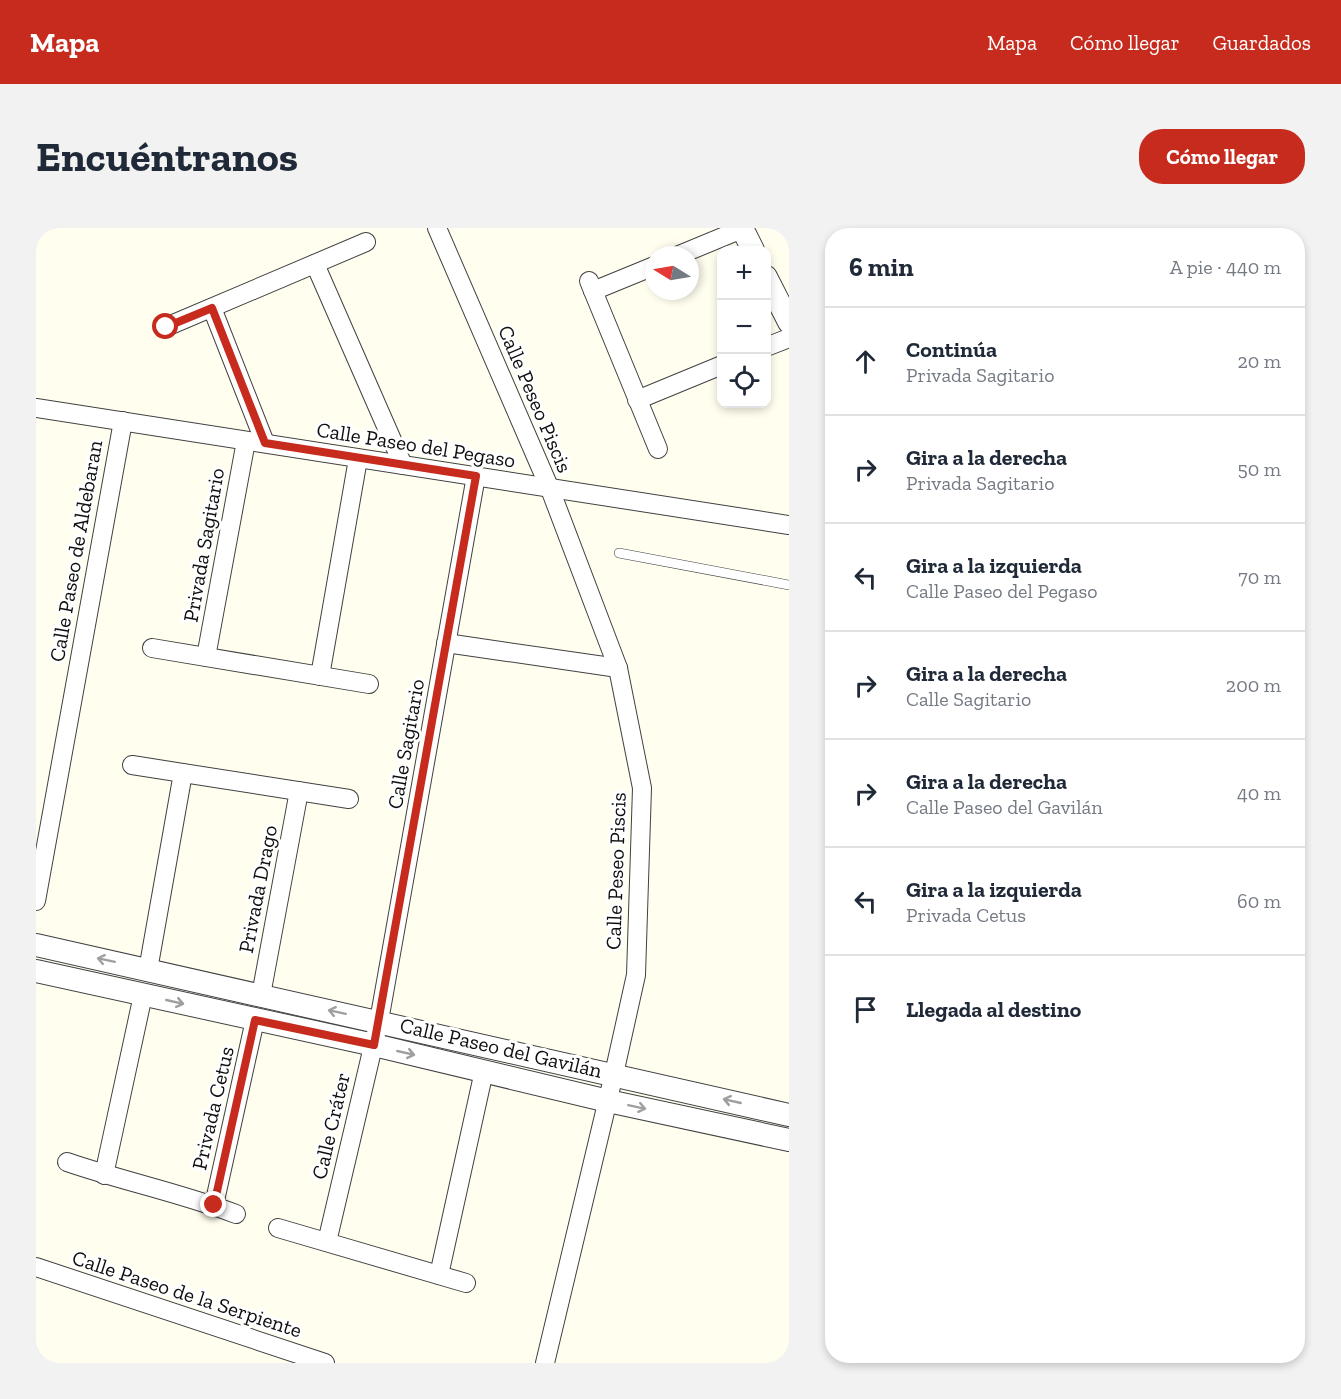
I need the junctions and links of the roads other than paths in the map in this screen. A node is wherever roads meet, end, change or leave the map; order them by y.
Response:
1 (437, 228) edge
2 (742, 228) edge
3 (366, 242) dead end
4 (751, 246) edge
5 (699, 247) edge
6 (315, 264) junction
7 (645, 269) edge
8 (771, 287) edge
9 (212, 308) junction
10 (789, 322) edge
11 (166, 327) dead end
12 (789, 338) edge
13 (771, 345) edge
14 (717, 367) edge
15 (637, 400) junction
16 (36, 408) edge
17 (123, 422) junction
18 (246, 441) junction
19 (265, 443) junction
20 (658, 449) dead end
21 (358, 459) junction
22 (403, 465) junction
23 (476, 476) junction
24 (550, 489) junction
25 (789, 525) edge
26 (619, 553) dead end
27 (789, 585) edge
28 (446, 643) junction
29 (152, 648) dead end
30 (206, 657) junction
31 (618, 668) junction
32 (320, 676) junction
33 (369, 684) dead end
34 (132, 765) dead end
35 (183, 773) junction
36 (299, 791) junction
37 (349, 799) dead end
38 (36, 901) edge
39 (36, 945) edge
40 (148, 970) junction
41 (36, 971) edge
42 (143, 994) junction
43 (261, 995) junction
44 (255, 1020) junction
45 (379, 1021) junction
46 (374, 1045) junction
47 (484, 1071) junction
48 (614, 1074) junction
49 (608, 1101) junction
50 (789, 1114) edge
51 (789, 1140) edge
52 (67, 1162) dead end
53 (104, 1175) junction
54 (214, 1205) junction
55 (236, 1214) dead end
56 (278, 1228) dead end
57 (327, 1242) junction
58 (36, 1267) edge
59 (439, 1275) junction
60 (466, 1283) dead end
61 (325, 1363) edge
62 (545, 1363) edge

1 - 24 street, Calle Peseo Piscis
2 - 4 street
2 - 5 street
3 - 6 street
6 - 9 street
6 - 22 street
7 - 15 street
8 - 10 street
9 - 11 street
9 - 19 street
12 - 13 street
14 - 15 street
15 - 20 street
16 - 17 street, Calle Paseo del Pegaso
17 - 18 street, Calle Paseo del Pegaso
17 - 38 street, Calle Paseo de Aldebaran
18 - 19 street, Calle Paseo del Pegaso
18 - 30 street, Privada Sagitario
19 - 21 street, Calle Paseo del Pegaso
21 - 22 street, Calle Paseo del Pegaso
21 - 32 street
22 - 23 street, Calle Paseo del Pegaso
23 - 24 street, Calle Paseo del Pegaso
23 - 28 street, Calle Sagitario
24 - 25 street, Calle Paseo del Pegaso
24 - 31 street, Calle Peseo Piscis
26 - 27 lane
28 - 31 street
28 - 45 street, Calle Sagitario
29 - 30 street
30 - 32 street
31 - 48 street, Calle Peseo Piscis
32 - 33 street
34 - 35 street
35 - 36 street
35 - 40 street
36 - 37 street
36 - 43 street, Privada Drago
40 -> 39 street, Calle Paseo del Gavilán
40 - 43 street, Calle Paseo del Gavilán
41 - 42 street, Calle Paseo del Gavilán
42 -> 44 street, Calle Paseo del Gavilán
42 - 53 street
45 -> 43 street, Calle Paseo del Gavilán
44 - 46 street, Calle Paseo del Gavilán
44 - 54 street, Privada Cetus
45 - 46 street, Calle Cráter
45 - 48 street, Calle Paseo del Gavilán
46 -> 47 street, Calle Paseo del Gavilán
46 - 57 street, Calle Cráter
47 - 49 street, Calle Paseo del Gavilán
47 - 59 street
48 - 49 street, Calle Peseo Piscis
50 -> 48 street, Calle Paseo del Gavilán
49 -> 51 street, Calle Paseo del Gavilán
49 - 62 street, Calle Peseo Piscis
52 - 53 street
53 - 54 street
54 - 55 street
56 - 57 street
57 - 59 street
58 - 61 street, Calle Paseo de la Serpiente
59 - 60 street

